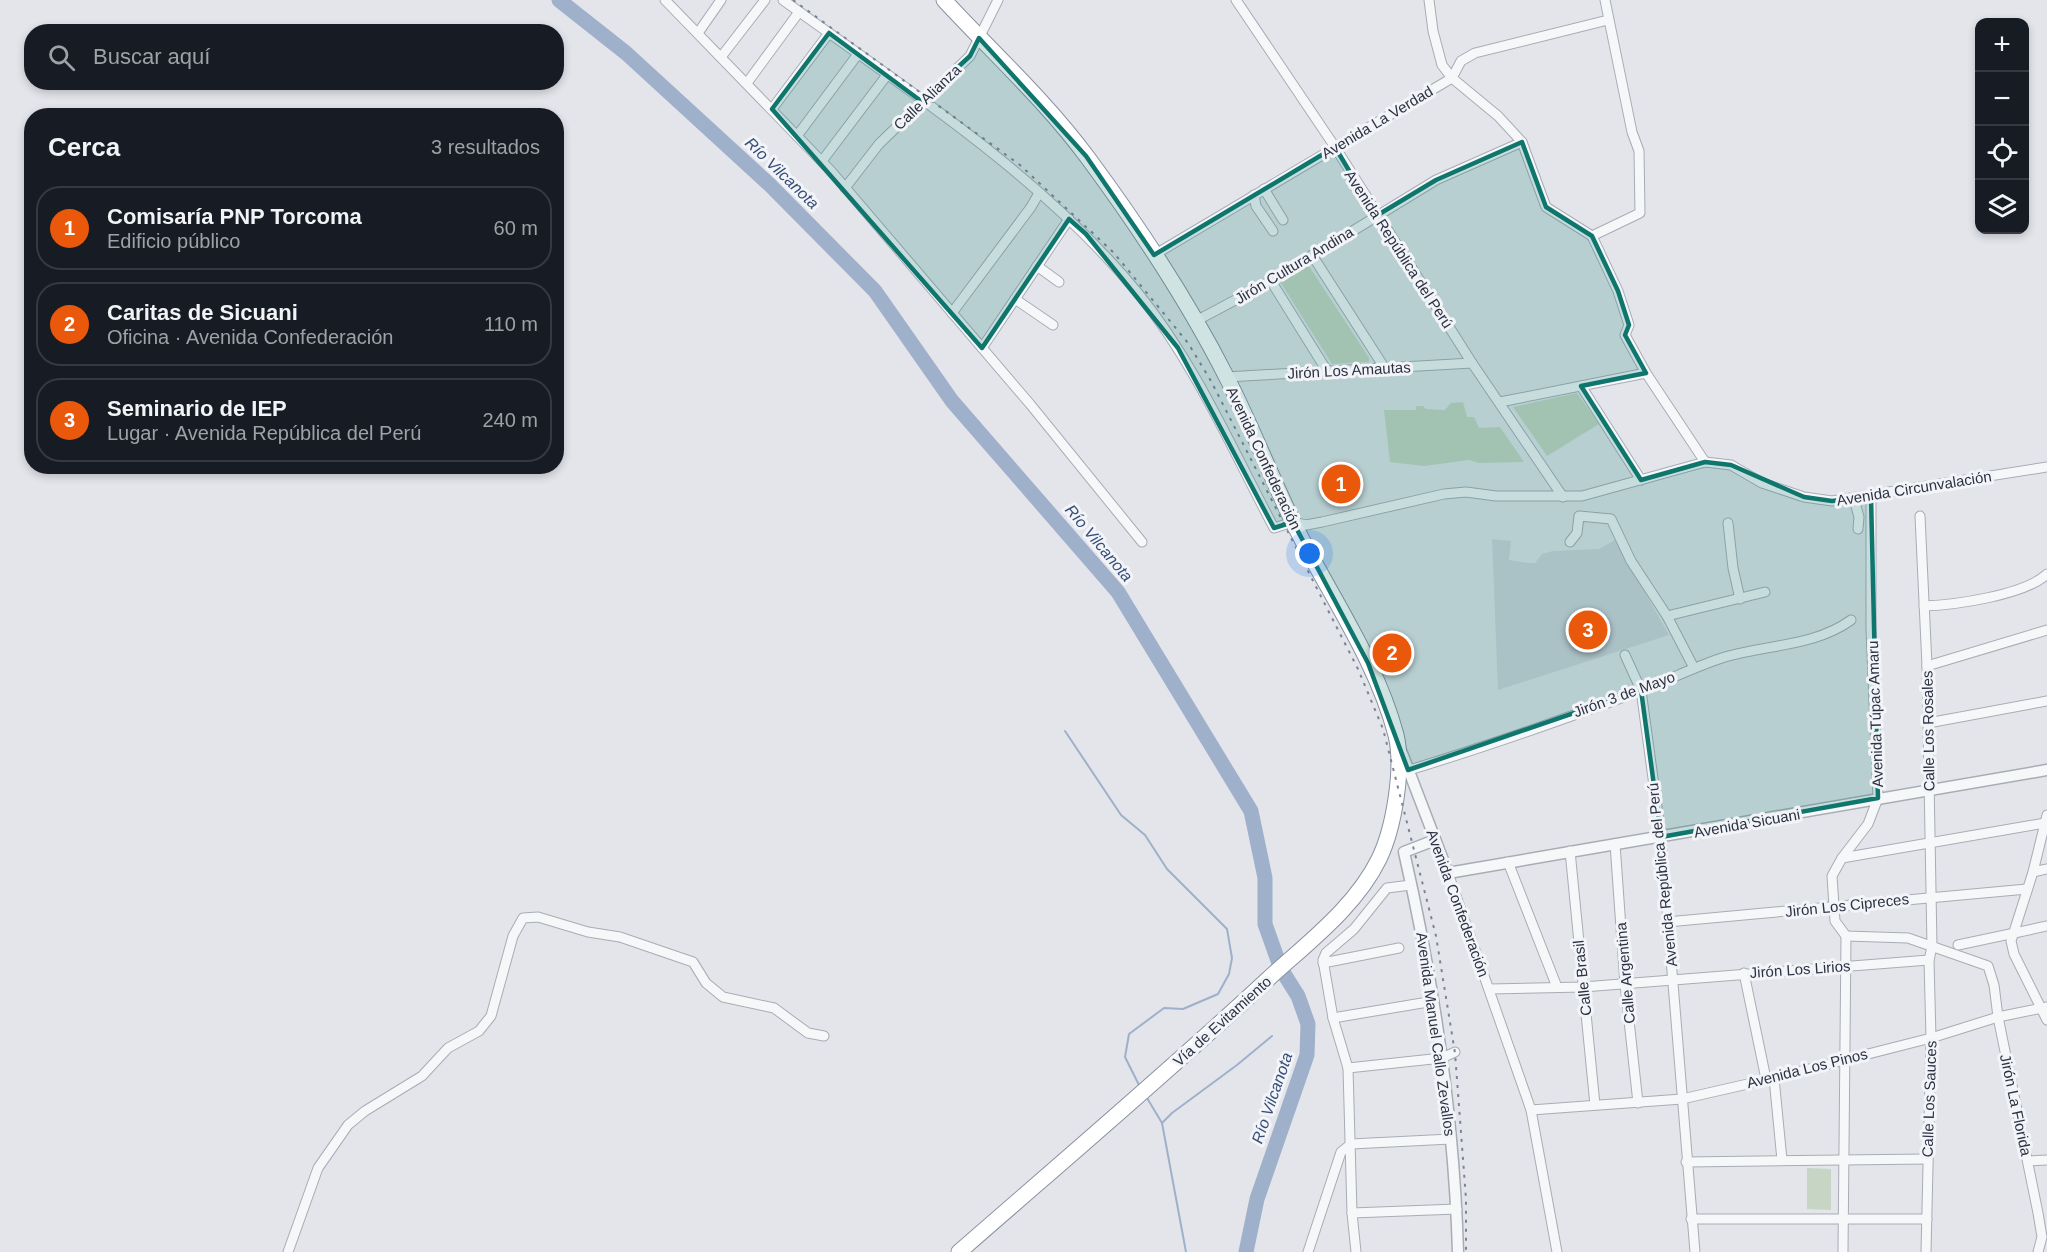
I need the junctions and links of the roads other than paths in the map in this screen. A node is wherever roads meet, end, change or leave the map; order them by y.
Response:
1 (665, 0) edge
2 (721, 0) edge
3 (765, 0) edge
4 (783, 0) edge
5 (944, 0) edge
6 (998, 0) edge
7 (1236, 0) edge
8 (1429, 0) edge
9 (1605, 0) edge
10 (676, 4) edge
11 (799, 12) junction
12 (1608, 21) junction
13 (698, 33) junction
14 (829, 33) junction
15 (980, 38) junction
16 (858, 54) junction
17 (721, 57) junction
18 (887, 75) junction
19 (1452, 78) junction
20 (747, 83) junction
21 (921, 101) junction
22 (772, 109) junction
23 (797, 136) junction
24 (1522, 142) junction
25 (1335, 147) junction
26 (822, 161) junction
27 (845, 188) junction
28 (1264, 189) junction
29 (1039, 193) junction
30 (1254, 195) junction
31 (1376, 216) junction
32 (1069, 219) junction
33 (1283, 220) dead end
34 (1273, 231) dead end
35 (1592, 236) junction
36 (1154, 255) junction
37 (1312, 255) junction
38 (1037, 266) junction
39 (1271, 281) junction
40 (1059, 282) dead end
41 (1015, 299) junction
42 (952, 313) junction
43 (1194, 322) junction
44 (1053, 325) dead end
45 (982, 348) junction
46 (1472, 363) junction
47 (1384, 367) junction
48 (1327, 371) junction
49 (1646, 373) junction
50 (1226, 377) junction
51 (1581, 386) junction
52 (1500, 402) junction
53 (1705, 462) junction
54 (2047, 467) edge
55 (1641, 480) junction
56 (1871, 496) junction
57 (1563, 497) junction
58 (1854, 499) junction
59 (1920, 516) dead end
60 (1293, 522) junction
61 (1728, 523) dead end
62 (1858, 529) dead end
63 (1142, 542) dead end
64 (1570, 542) dead end
65 (2047, 574) edge
66 (1765, 592) dead end
67 (1740, 599) junction
68 (1924, 606) junction
69 (1667, 616) junction
70 (1851, 620) dead end
71 (2047, 630) edge
72 (1625, 655) dead end
73 (1927, 666) junction
74 (1694, 668) junction
75 (1641, 690) junction
76 (2047, 701) edge
77 (1928, 723) junction
78 (1397, 738) joint
79 (2047, 770) edge
80 (1403, 772) junction
81 (1929, 790) junction
82 (1878, 798) junction
83 (2046, 819) edge
84 (1661, 837) junction
85 (1435, 840) junction
86 (1930, 843) junction
87 (1615, 844) junction
88 (1383, 849) junction
89 (1570, 850) junction
90 (1404, 852) junction
91 (1842, 858) junction
92 (1508, 862) junction
93 (2047, 869) edge
94 (2033, 872) junction
95 (1448, 873) junction
96 (1411, 885) junction
97 (2026, 889) junction
98 (1930, 896) junction
99 (1832, 907) junction
100 (1667, 922) junction
101 (2047, 926) edge
102 (2013, 931) junction
103 (1846, 936) junction
104 (1958, 945) dead end
105 (1932, 947) junction
106 (1399, 948) dead end
107 (1929, 960) junction
108 (1323, 963) junction
109 (1847, 965) junction
110 (1744, 973) junction
111 (1672, 981) junction
112 (1625, 984) junction
113 (1557, 987) junction
114 (1583, 987) junction
115 (1489, 989) junction
116 (1434, 1001) junction
117 (2045, 1007) edge
118 (1998, 1017) junction
119 (1333, 1018) junction
120 (2047, 1020) edge
121 (824, 1036) dead end
122 (1931, 1038) junction
123 (1455, 1053) dead end
124 (1442, 1058) junction
125 (1846, 1058) junction
126 (1348, 1068) junction
127 (1770, 1079) junction
128 (1682, 1099) junction
129 (1638, 1103) junction
130 (1595, 1105) junction
131 (1531, 1110) junction
132 (1451, 1139) junction
133 (1351, 1144) junction
134 (1927, 1159) junction
135 (1782, 1160) junction
136 (1845, 1160) junction
137 (2047, 1160) edge
138 (2029, 1161) junction
139 (1686, 1162) junction
140 (1457, 1209) junction
141 (1352, 1213) junction
142 (1691, 1219) junction
143 (1927, 1219) junction
144 (1843, 1220) junction
145 (2039, 1248) edge
146 (288, 1252) edge
147 (960, 1252) edge
148 (1308, 1252) edge
149 (1356, 1252) edge
150 (1458, 1252) edge
151 (1557, 1252) edge
152 (1695, 1252) edge
153 (1843, 1252) edge
154 (1926, 1252) edge

1 - 10 street
2 - 13 street
3 - 17 street
4 - 11 street
5 - 15 highway, Avenida Confederación
6 - 15 street, Calle Alianza
7 - 25 street, Avenida República del Perú
8 - 19 street
9 - 12 street
10 - 13 street
11 - 14 street
11 - 20 street
12 - 19 street, Avenida La Verdad
12 - 35 street
13 - 17 street
14 - 16 street
14 - 22 street
15 - 21 street, Calle Alianza
15 - 36 highway, Avenida Confederación
16 - 18 street
16 - 23 street
17 - 20 street
18 - 21 street
18 - 26 street
19 - 24 street
19 - 25 street, Avenida La Verdad
20 - 22 street
21 - 27 street, Calle Alianza
21 - 29 street
22 - 23 street
23 - 26 street
24 - 31 street, Jirón Cultura Andina
24 - 35 street
25 - 28 street, Avenida La Verdad
25 - 31 street, Avenida República del Perú
26 - 27 street
27 - 42 street
28 - 30 street, Avenida La Verdad
28 - 33 street
29 - 32 street
29 - 42 street
30 - 34 street
30 - 36 street, Avenida La Verdad
31 - 37 street, Jirón Cultura Andina
31 - 46 street, Avenida República del Perú
32 - 38 street
32 - 60 street, Avenida Circunvalación
35 - 49 street
36 - 43 highway, Avenida Confederación
37 - 39 street, Jirón Cultura Andina
37 - 47 street
38 - 40 street
38 - 41 street
39 - 43 street, Jirón Cultura Andina
39 - 48 street
41 - 44 street
41 - 45 street
42 - 45 street
43 - 50 highway, Avenida Confederación
45 - 63 street
46 - 47 street, Jirón Los Amautas
46 - 52 street, Avenida República del Perú
47 - 48 street, Jirón Los Amautas
48 - 50 street, Jirón Los Amautas
49 - 51 street
49 - 53 street
50 - 60 highway, Avenida Confederación
51 - 52 street
51 - 55 street
52 - 57 street, Avenida República del Perú
53 - 55 street, Avenida Circunvalación
53 - 58 street, Avenida Circunvalación
54 - 56 street, Avenida Circunvalación
55 - 57 street, Avenida Circunvalación
56 - 58 street, Avenida Circunvalación
56 - 82 street, Avenida Túpac Amaru
57 - 60 street, Avenida Circunvalación
58 - 62 street
59 - 68 street, Calle Los Rosales
60 - 78 highway, Avenida Confederación
61 - 67 street
64 - 69 street
65 - 68 street
66 - 67 street
67 - 69 street
68 - 73 street, Calle Los Rosales
69 - 74 street
70 - 74 street, Jirón 3 de Mayo
71 - 73 street
72 - 75 street, Avenida República del Perú
73 - 77 street, Calle Los Rosales
74 - 75 street, Jirón 3 de Mayo
75 - 80 street, Jirón 3 de Mayo
75 - 84 street, Avenida República del Perú
76 - 77 street
77 - 81 street, Calle Los Rosales
78 - 80 highway, Vía de Evitamiento
79 - 81 street, Avenida Sicuani
80 - 85 street, Avenida Confederación
80 - 88 highway, Vía de Evitamiento
81 - 82 street, Avenida Sicuani
81 - 86 street, Calle Los Rosales
82 - 84 street, Avenida Sicuani
82 - 91 street, Avenida Túpac Amaru
83 - 86 street
83 - 94 street
84 - 87 street, Avenida Sicuani
84 - 100 street, Avenida República del Perú
85 - 90 street
85 - 95 street, Avenida Confederación
86 - 91 street
86 - 98 street, Calle Los Rosales
87 - 89 street, Avenida Sicuani
87 - 112 street, Calle Argentina
88 - 90 street
88 - 147 highway, Vía de Evitamiento
89 - 92 street, Avenida Sicuani
89 - 114 street, Calle Brasil
90 - 96 street, Avenida Manuel Callo Zevallos
91 - 99 street, Avenida Túpac Amaru
92 - 95 street, Avenida Sicuani
92 - 113 street
93 - 94 street
94 - 97 street
95 - 115 street, Avenida Confederación
96 - 108 street
96 - 116 street, Avenida Manuel Callo Zevallos
97 - 98 street, Jirón Los Cipreces
97 - 102 street
98 - 99 street, Jirón Los Cipreces
98 - 105 street, Calle Los Rosales
99 - 100 street, Jirón Los Cipreces
99 - 103 street, Avenida Túpac Amaru
100 - 111 street, Avenida República del Perú
101 - 102 street
102 - 104 street
102 - 117 street
103 - 105 street
103 - 109 street, Avenida Túpac Amaru
105 - 107 street, Calle Los Sauces
105 - 118 street, Jirón La Florida
106 - 108 street
107 - 109 street, Jirón Los Lirios
107 - 122 street, Calle Los Sauces
108 - 119 street
109 - 110 street, Jirón Los Lirios
109 - 125 street, Avenida Túpac Amaru
110 - 111 street, Jirón Los Lirios
110 - 127 street
111 - 112 street, Jirón Los Lirios
111 - 128 street, Avenida República del Perú
112 - 114 street, Jirón Los Lirios
112 - 129 street, Calle Argentina
113 - 114 street, Jirón Los Lirios
113 - 115 street, Jirón Los Lirios
114 - 130 street, Calle Brasil
115 - 131 street, Avenida Confederación
116 - 119 street
116 - 124 street, Avenida Manuel Callo Zevallos
117 - 118 street, Avenida Los Pinos
117 - 120 street
118 - 122 street, Avenida Los Pinos
118 - 138 street, Jirón La Florida
119 - 126 street
121 - 146 street
122 - 125 street, Avenida Los Pinos
122 - 134 street, Calle Los Sauces
123 - 124 street
124 - 126 street
124 - 132 street, Avenida Manuel Callo Zevallos
125 - 127 street, Avenida Los Pinos
125 - 136 street, Avenida Túpac Amaru
126 - 133 street
127 - 128 street, Avenida Los Pinos
127 - 135 street
128 - 129 street, Avenida Los Pinos
128 - 139 street, Avenida República del Perú
129 - 130 street, Avenida Los Pinos
130 - 131 street, Avenida Los Pinos
131 - 151 street, Avenida Confederación
132 - 133 street
132 - 140 street, Avenida Manuel Callo Zevallos
133 - 141 street
133 - 148 street
134 - 136 street
134 - 143 street, Calle Los Sauces
135 - 136 street
135 - 139 street
136 - 144 street, Avenida Túpac Amaru
137 - 138 street
138 - 145 street, Jirón La Florida
139 - 142 street, Avenida República del Perú
140 - 141 street
140 - 150 street, Avenida Manuel Callo Zevallos
141 - 149 street
142 - 144 street
142 - 152 street, Avenida República del Perú
143 - 144 street
143 - 154 street, Calle Los Sauces
144 - 153 street, Avenida Túpac Amaru

